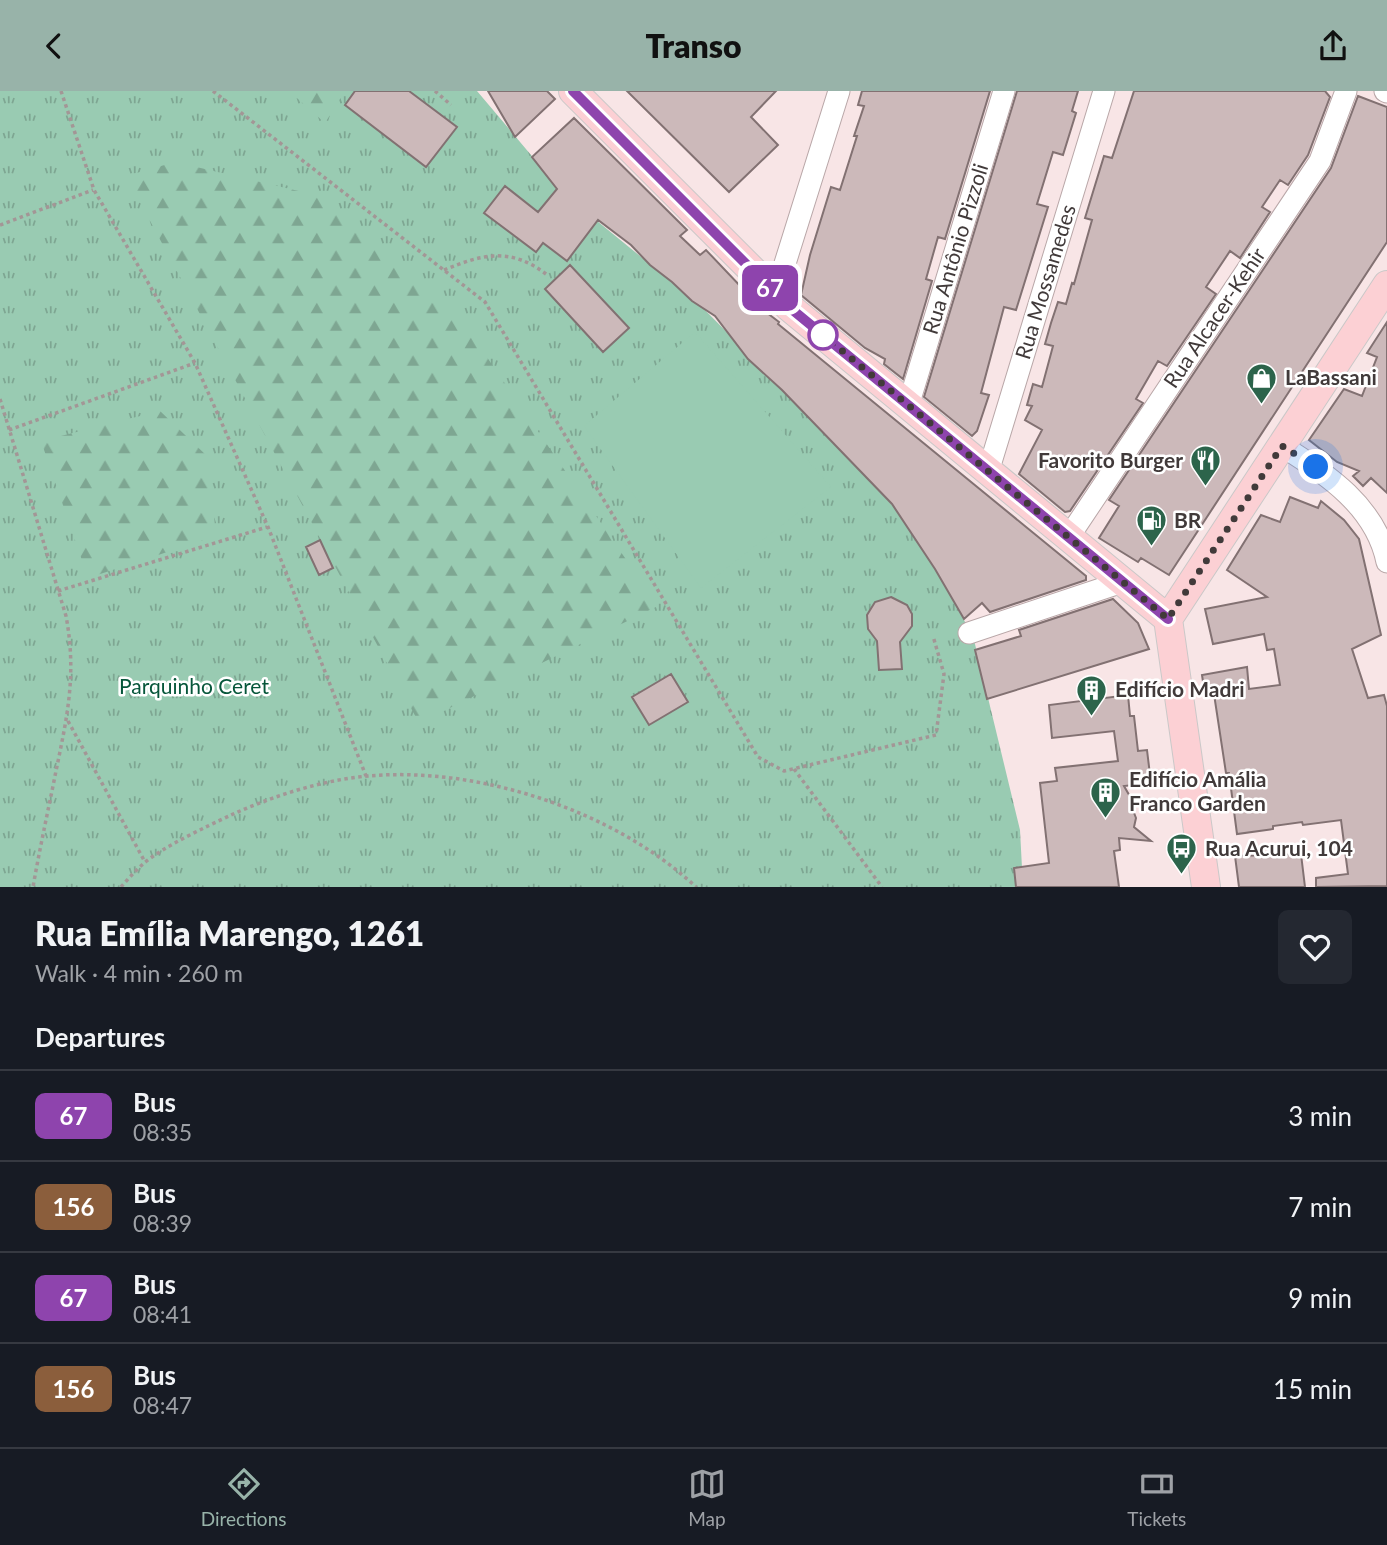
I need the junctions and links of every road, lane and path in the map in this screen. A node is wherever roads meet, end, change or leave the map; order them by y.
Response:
1 (61, 91) edge
2 (214, 91) edge
3 (435, 91) edge
4 (573, 91) edge
5 (839, 91) edge
6 (1004, 91) edge
7 (1104, 91) edge
8 (1346, 91) edge
9 (451, 105) dead end
10 (94, 190) junction
11 (0, 225) edge
12 (444, 269) junction
13 (546, 274) dead end
14 (1387, 285) edge
15 (774, 292) junction
16 (195, 363) junction
17 (0, 399) edge
18 (908, 406) junction
19 (9, 430) junction
20 (1282, 446) junction
21 (988, 472) junction
22 (268, 527) junction
23 (1068, 538) junction
24 (1387, 562) edge
25 (1122, 582) junction
26 (58, 591) junction
27 (1168, 619) junction
28 (969, 633) dead end
29 (933, 636) dead end
30 (67, 720) junction
31 (794, 769) junction
32 (366, 776) junction
33 (145, 862) junction
34 (33, 887) edge
35 (121, 887) edge
36 (696, 887) edge
37 (882, 887) edge
38 (1206, 887) edge

1 - 10 path
2 - 12 path
3 - 9 path
4 - 15 main road
5 - 15 street
6 - 18 street, Rua Antônio Pizzoli
7 - 21 street, Rua Mossamedes
8 - 23 street, Rua Alcacer-Kehir
10 - 11 path
10 - 16 path
12 - 13 path
12 - 31 path
14 - 20 main road
15 - 18 main road
16 - 19 path
16 - 22 path
17 - 19 path
18 - 21 main road
19 - 26 path
20 - 24 street
20 - 27 main road
21 - 23 main road
22 - 26 path
22 - 32 path
23 - 25 main road
25 - 27 main road
25 - 28 street
26 - 30 path
27 - 38 main road
29 - 31 path
30 - 33 path
30 - 34 path
31 - 37 path
32 - 33 path
32 - 36 path
33 - 35 path

